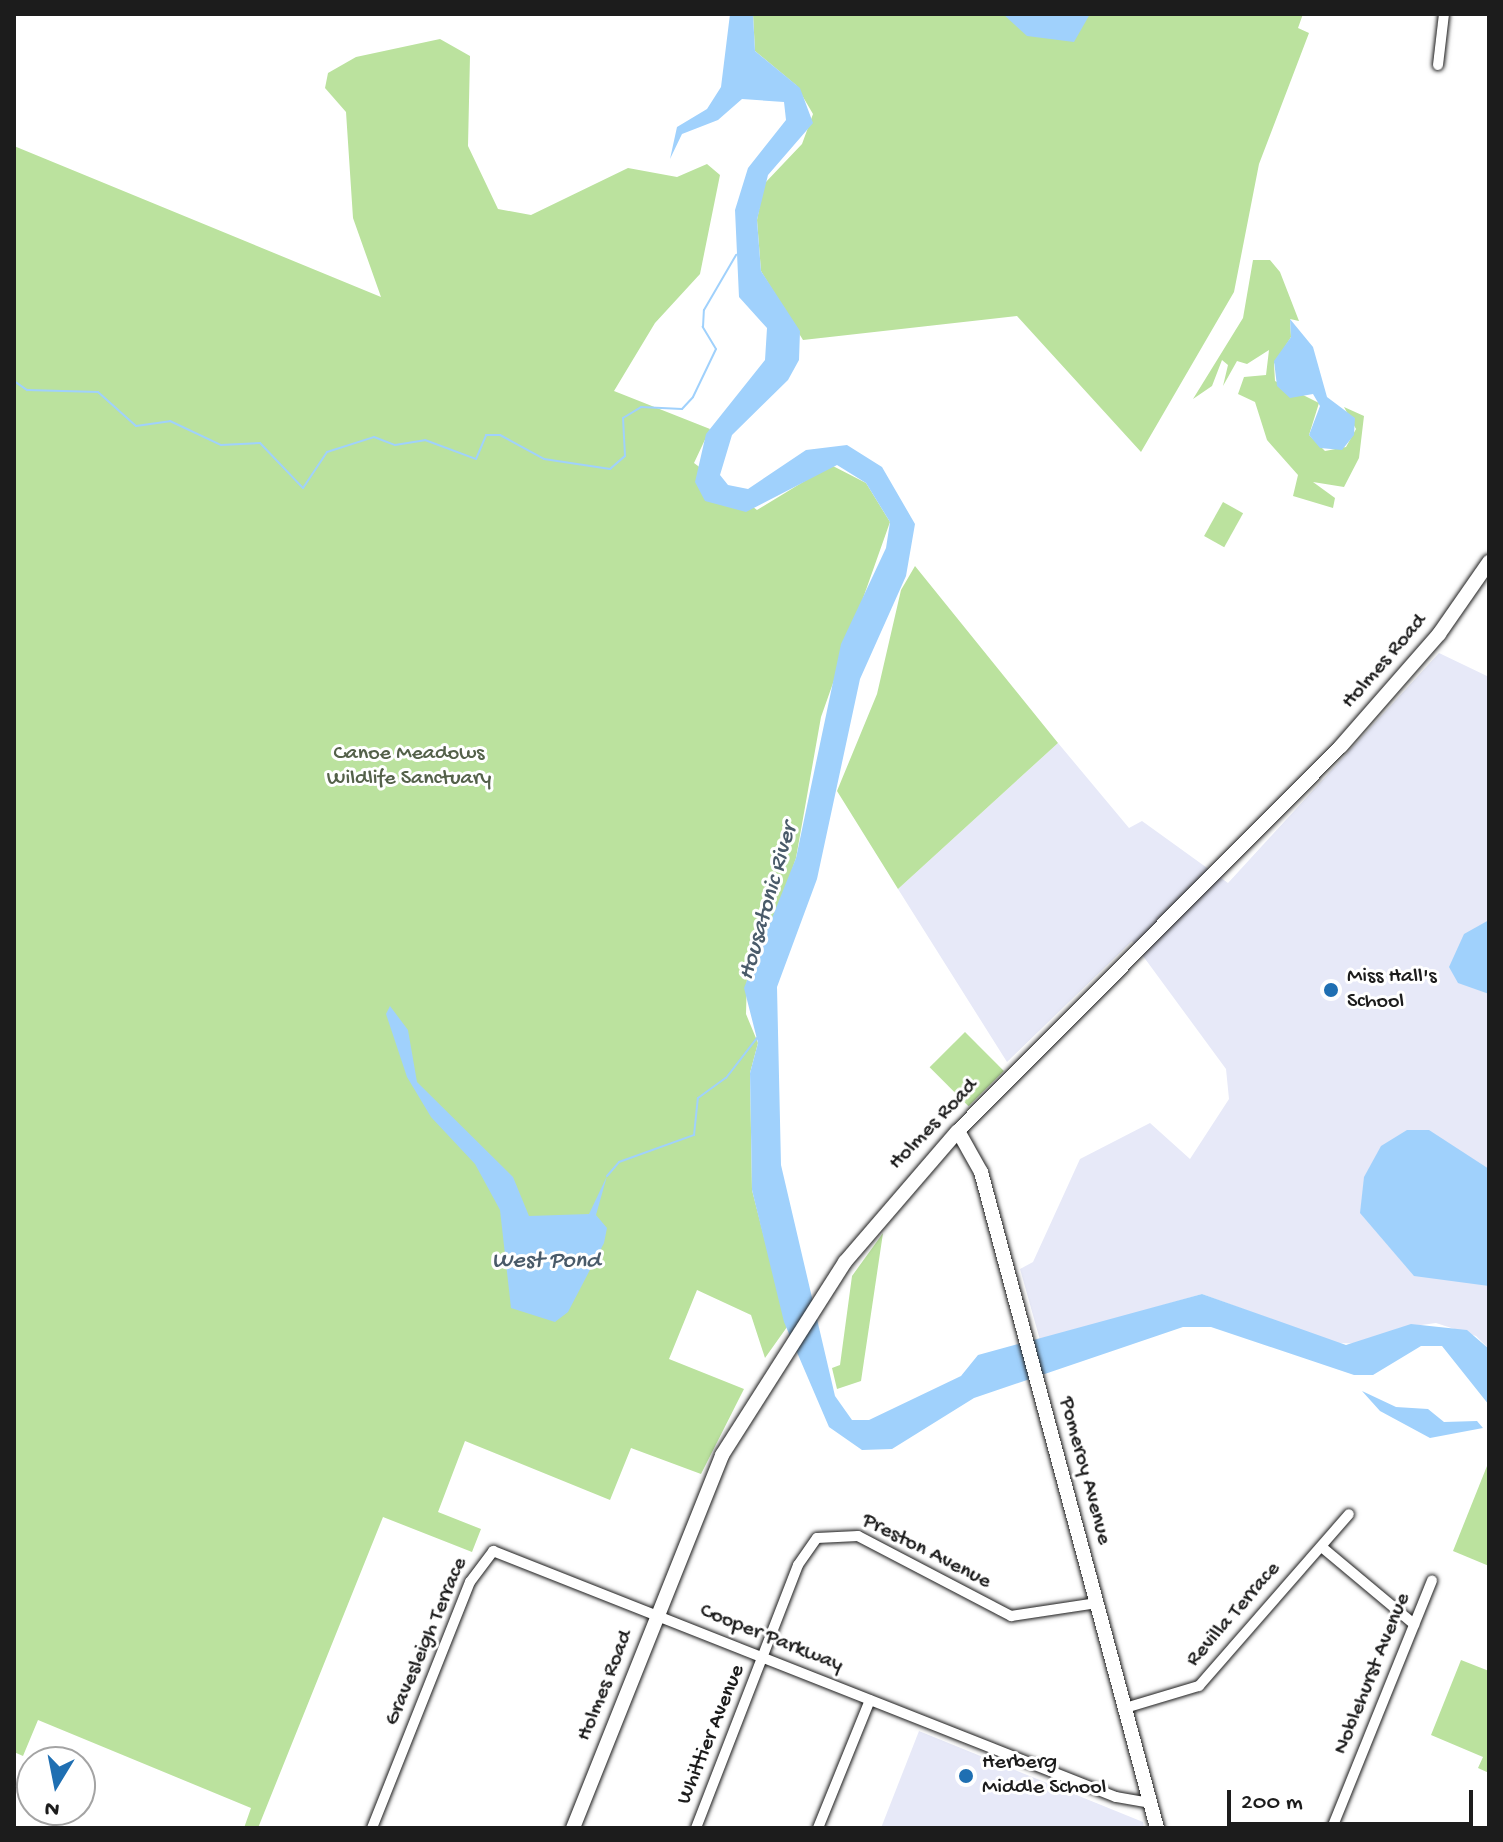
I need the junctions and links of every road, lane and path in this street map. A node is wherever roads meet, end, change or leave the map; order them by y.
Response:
1 (1444, 14) edge
2 (1438, 65) dead end
3 (1489, 562) edge
4 (958, 1131) junction
5 (1349, 1514) dead end
6 (1323, 1548) junction
7 (1432, 1580) dead end
8 (1097, 1603) junction
9 (659, 1615) junction
10 (1414, 1624) junction
11 (764, 1657) junction
12 (870, 1700) junction
13 (1125, 1708) junction
14 (1150, 1803) junction
15 (372, 1828) edge
16 (573, 1828) edge
17 (696, 1828) edge
18 (818, 1828) edge
19 (1157, 1828) edge
20 (1332, 1828) edge

1 - 2 street
3 - 4 street, Holmes Road
4 - 8 street, Pomeroy Avenue
4 - 9 street, Holmes Road
5 - 6 street, Revilla Terrace
6 - 10 street
6 - 13 street, Revilla Terrace
7 - 10 street, Noblehurst Avenue
8 - 11 street, Preston Avenue
8 - 13 street, Pomeroy Avenue
9 - 11 street, Cooper Parkway
9 - 15 street, Gravesleigh Terrace
9 - 16 street, Holmes Road
10 - 20 street, Noblehurst Avenue
11 - 12 street, Cooper Parkway
11 - 17 street, Whittier Avenue
12 - 14 street, Cooper Parkway
12 - 18 street
13 - 14 street, Pomeroy Avenue
14 - 19 street, Pomeroy Avenue

